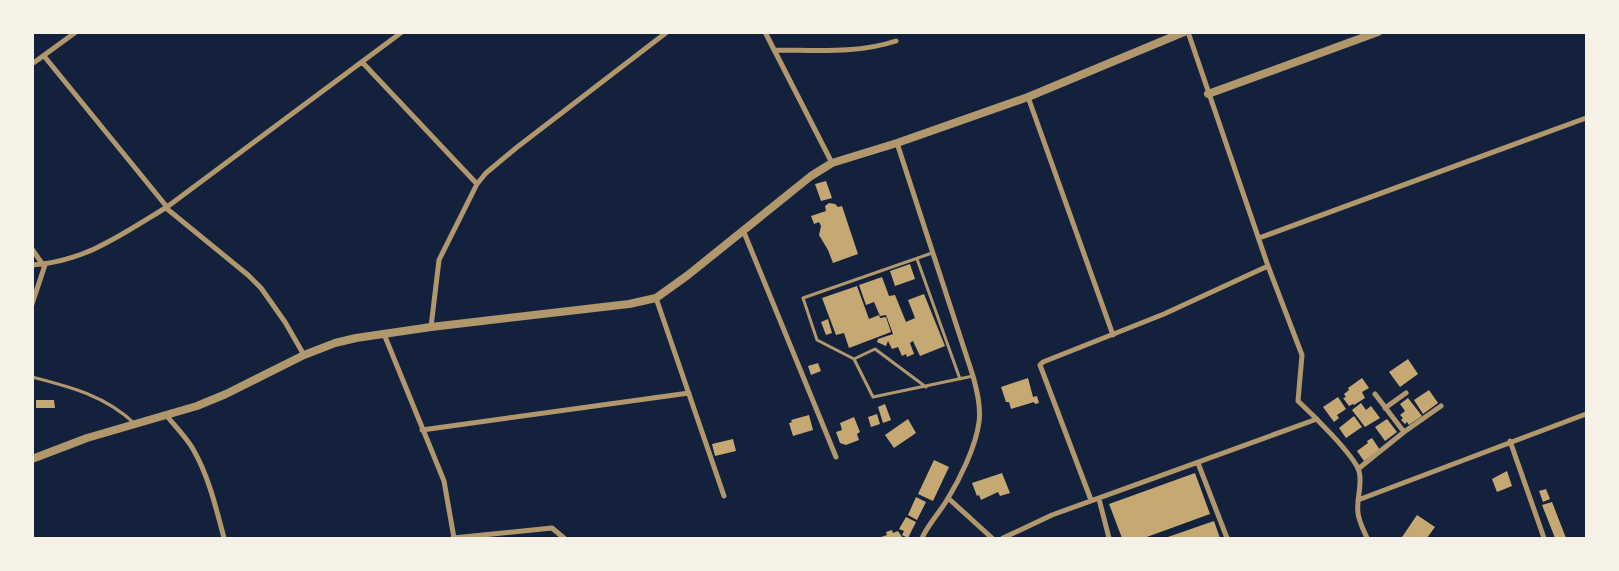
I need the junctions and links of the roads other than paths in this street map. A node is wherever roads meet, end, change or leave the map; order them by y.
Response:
1 (76, 32) edge
2 (402, 32) edge
3 (667, 32) edge
4 (765, 32) edge
5 (1378, 32) edge
6 (1184, 33) edge
7 (896, 41) dead end
8 (774, 50) junction
9 (44, 56) junction
10 (362, 62) junction
11 (32, 64) edge
12 (1208, 94) junction
13 (1028, 97) junction
14 (1586, 118) edge
15 (897, 143) junction
16 (832, 163) junction
17 (477, 184) junction
18 (167, 207) junction
19 (743, 230) junction
20 (1259, 238) junction
21 (32, 249) edge
22 (932, 253) junction
23 (917, 258) junction
24 (32, 265) edge
25 (44, 265) junction
26 (1268, 266) junction
27 (656, 298) junction
28 (32, 304) edge
29 (431, 327) junction
30 (384, 334) junction
31 (1113, 336) junction
32 (304, 355) junction
33 (854, 359) junction
34 (973, 376) junction
35 (32, 378) edge
36 (960, 379) junction
37 (927, 387) junction
38 (689, 393) junction
39 (1406, 393) dead end
40 (1375, 394) dead end
41 (1441, 406) dead end
42 (1385, 408) junction
43 (1586, 414) edge
44 (166, 416) junction
45 (1317, 419) junction
46 (136, 424) junction
47 (422, 430) junction
48 (1404, 432) junction
49 (1510, 441) junction
50 (836, 457) dead end
51 (32, 459) edge
52 (1198, 463) junction
53 (1358, 469) junction
54 (724, 496) dead end
55 (948, 498) junction
56 (1099, 499) junction
57 (1091, 500) junction
58 (1358, 500) junction
59 (222, 538) edge
60 (454, 538) edge
61 (564, 538) edge
62 (922, 538) edge
63 (992, 538) edge
64 (1003, 538) edge
65 (1109, 538) edge
66 (1227, 538) edge
67 (1367, 538) edge
68 (1544, 538) edge

1 - 9 street
2 - 10 street
3 - 17 street
4 - 8 street
5 - 12 street
6 - 12 street
6 - 13 street
7 - 8 street
8 - 16 street
9 - 11 street
9 - 18 street
10 - 17 street
10 - 18 street
12 - 20 street
13 - 15 street
13 - 31 street
14 - 20 street
15 - 16 street
15 - 22 street
16 - 19 street
17 - 29 street
18 - 25 street
18 - 32 street
19 - 27 street
19 - 50 street
20 - 26 street
21 - 25 street
22 - 23 lane
22 - 34 street
23 - 33 lane
23 - 36 lane
24 - 25 street
25 - 28 street
26 - 31 street
26 - 45 street
27 - 29 street
27 - 38 street
29 - 30 street
30 - 32 street
30 - 47 street
31 - 57 street
32 - 44 street
33 - 37 lane
33 - 37 lane
34 - 36 lane
34 - 55 street
35 - 46 lane
36 - 37 lane
38 - 47 street
38 - 54 street
39 - 42 street
40 - 42 street
41 - 48 street
42 - 48 street
43 - 49 street
44 - 46 street
44 - 59 street
45 - 52 street
45 - 53 street
46 - 51 street
47 - 60 street
48 - 53 street
49 - 58 street
49 - 68 street
52 - 56 street
52 - 66 street
53 - 58 street
55 - 62 street
55 - 63 street
56 - 57 street
56 - 65 street
57 - 64 street
58 - 67 street
60 - 61 street

